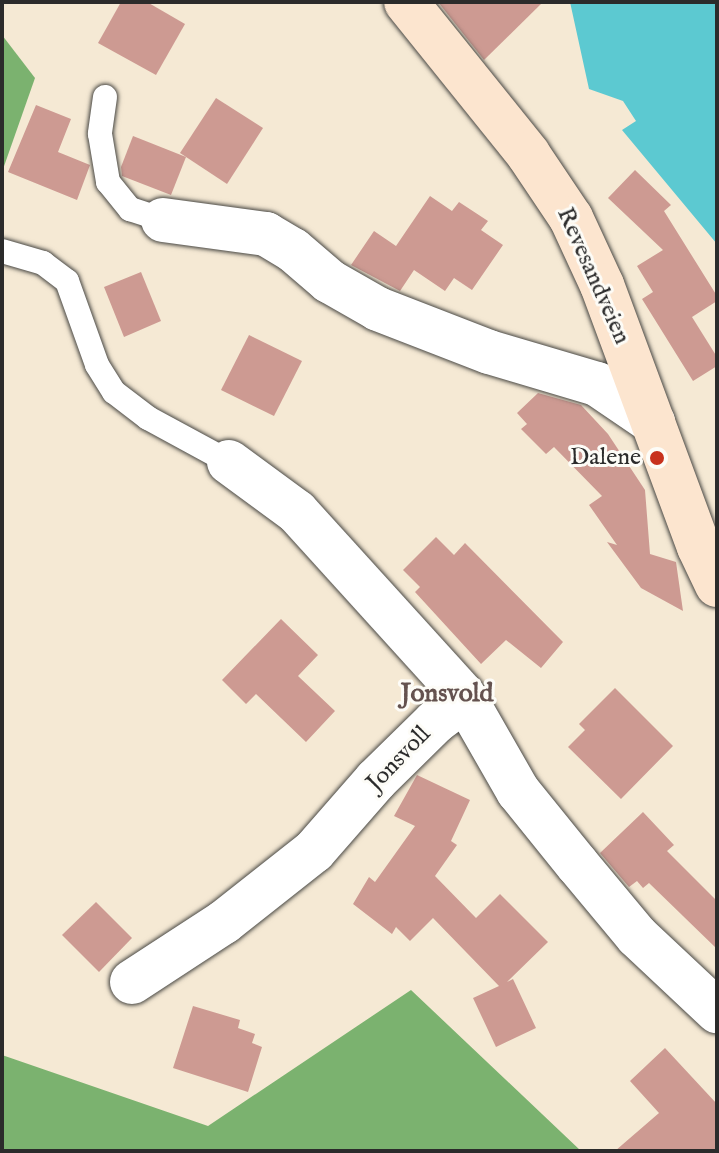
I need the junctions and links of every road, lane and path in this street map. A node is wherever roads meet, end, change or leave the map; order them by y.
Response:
1 (406, 2) edge
2 (105, 97) dead end
3 (163, 220) joint
4 (2, 251) edge
5 (653, 422) junction
6 (229, 462) joint
7 (717, 585) edge
8 (465, 699) junction
9 (132, 982) dead end
10 (717, 1011) edge

1 - 5 main road, Revesandveien
2 - 3 lane
3 - 5 street
4 - 6 lane
5 - 7 main road, Revesandveien
6 - 8 street
8 - 9 street, Jonsvoll
8 - 10 street

